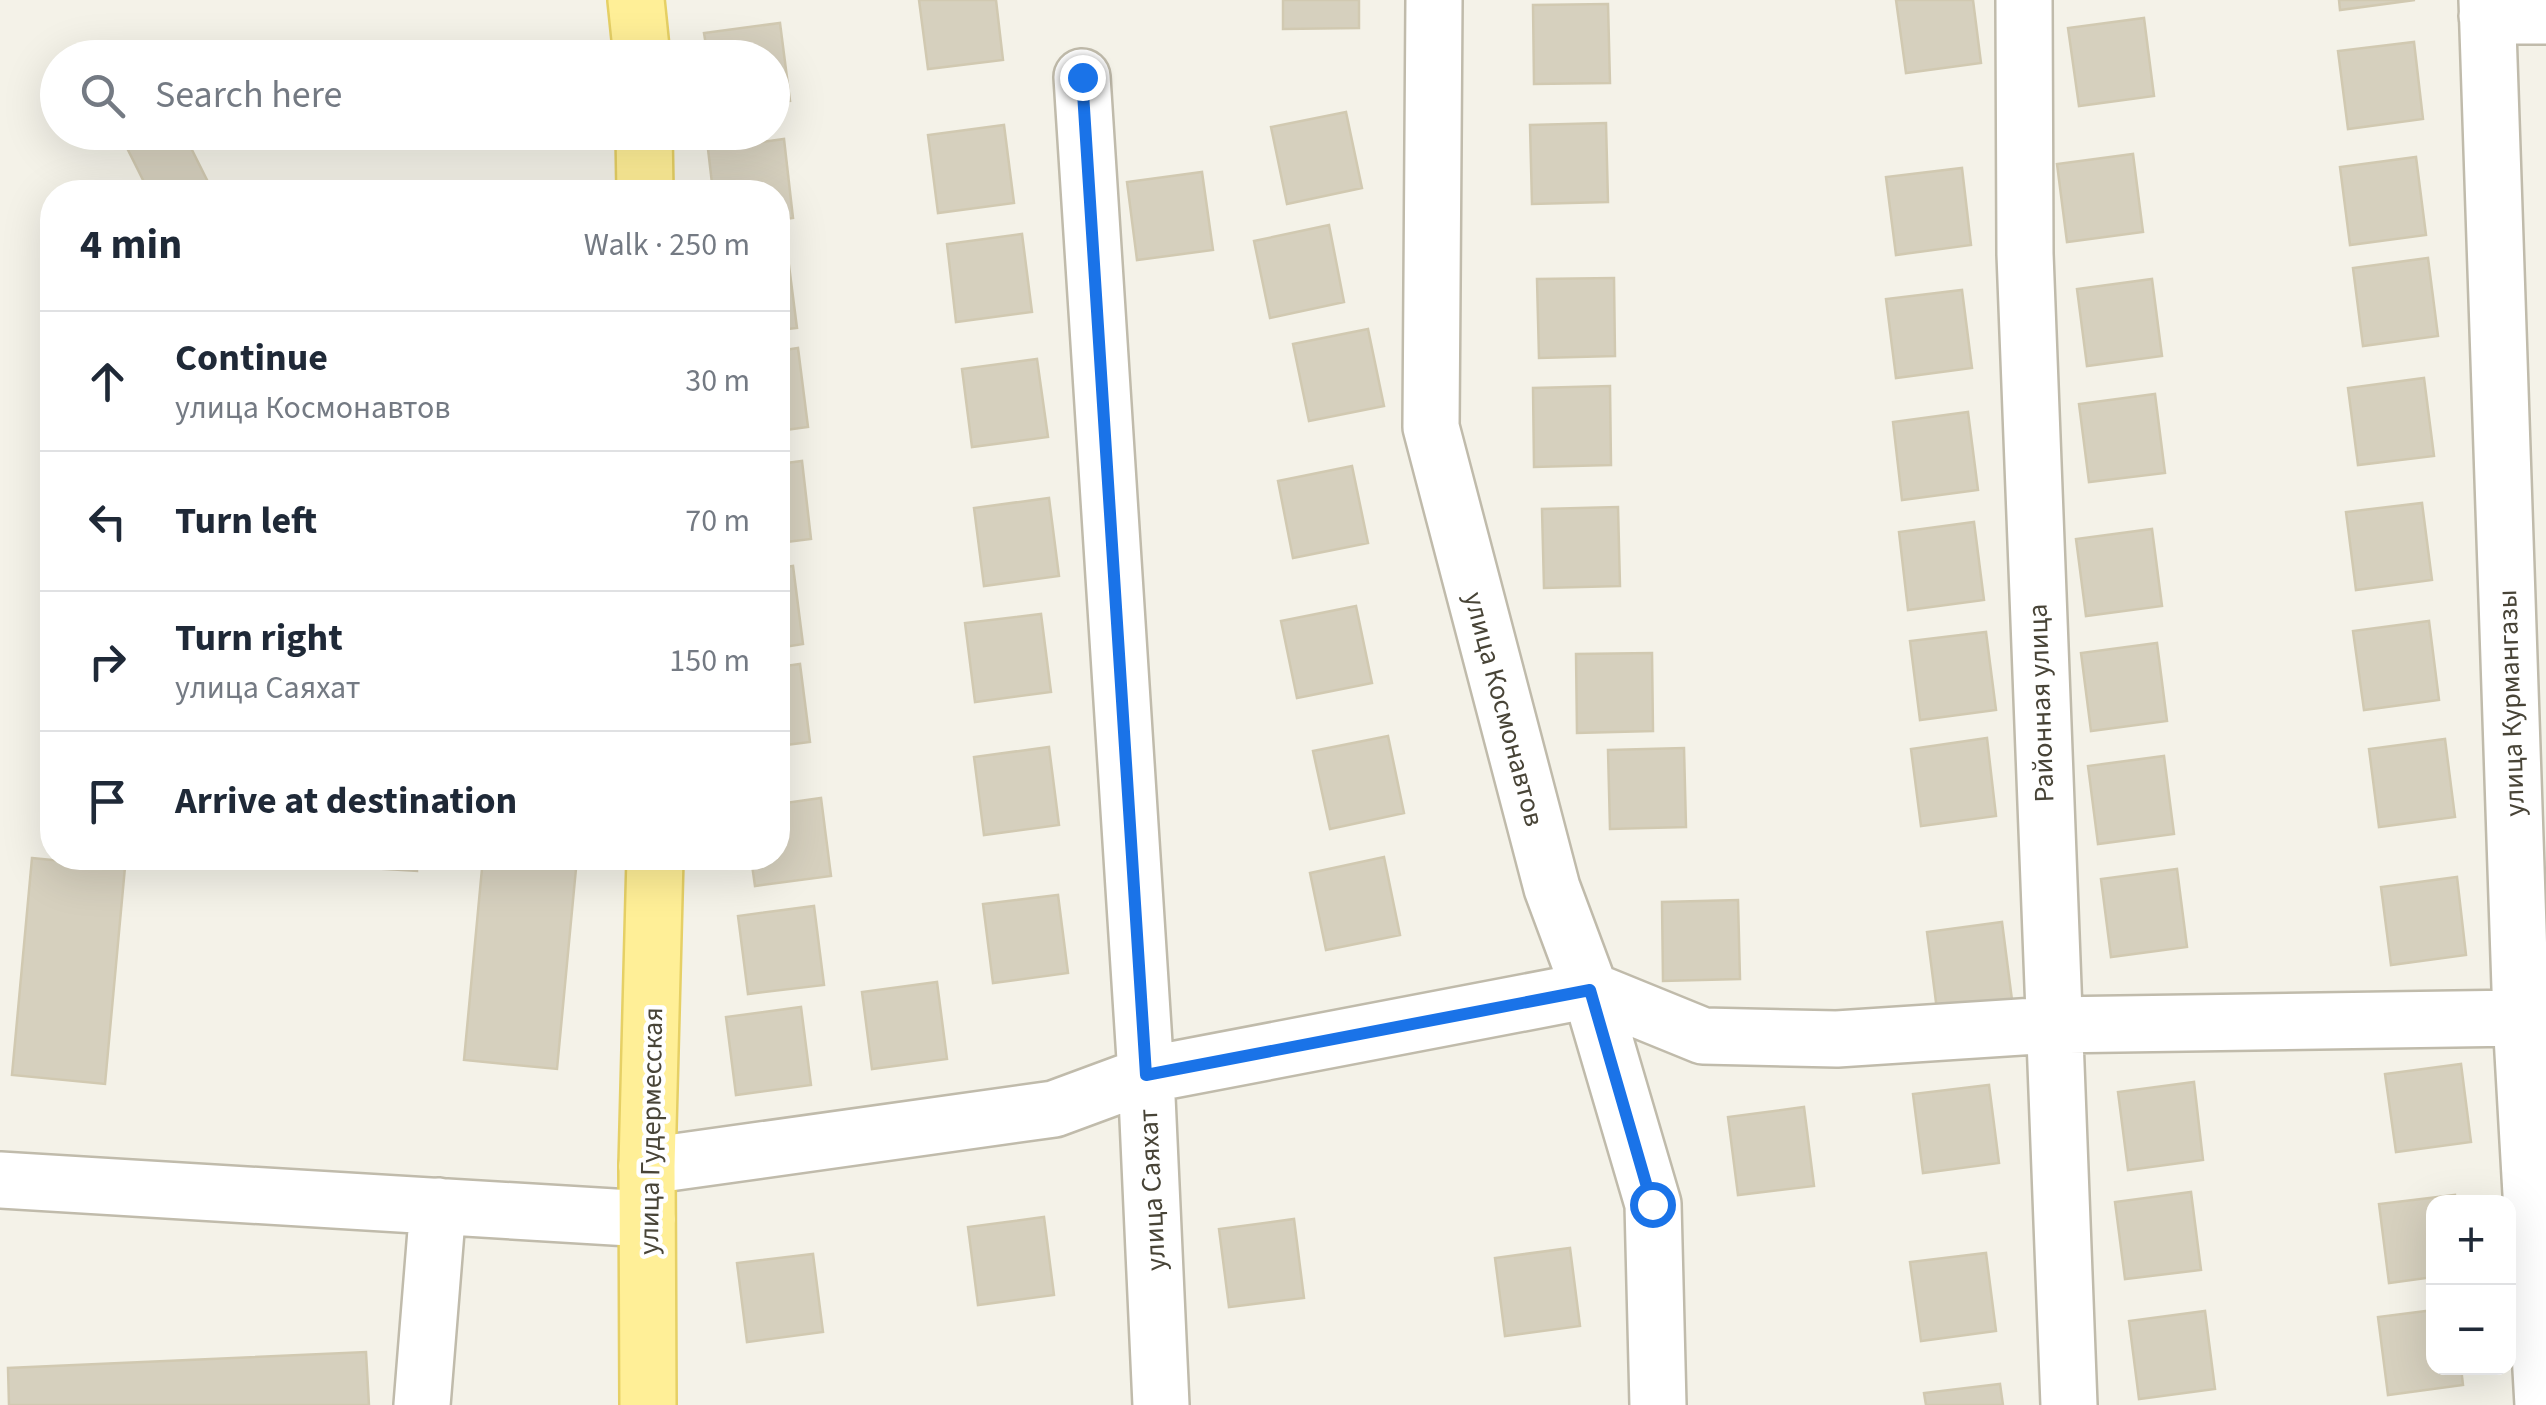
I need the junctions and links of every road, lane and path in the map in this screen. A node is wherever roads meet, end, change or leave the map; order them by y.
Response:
1 (636, 0) edge
2 (1434, 0) edge
3 (2024, 0) edge
4 (2487, 8) edge
5 (2546, 16) edge
6 (640, 40) edge
7 (1082, 77) dead end
8 (644, 150) edge
9 (644, 180) edge
10 (2524, 483) edge
11 (655, 870) edge
12 (1590, 990) junction
13 (2520, 1018) junction
14 (2052, 1025) junction
15 (1146, 1075) junction
16 (0, 1180) edge
17 (646, 1193) junction
18 (438, 1206) junction
19 (422, 1405) edge
20 (648, 1405) edge
21 (1161, 1405) edge
22 (1658, 1405) edge
23 (2068, 1405) edge
24 (2542, 1405) edge

1 - 6 main road
2 - 12 street, улица Космонавтов
3 - 14 street, Районная улица
4 - 5 street
4 - 10 street, улица Курмангазы
7 - 15 street, улица Саяхат
8 - 9 main road
10 - 13 street, улица Курмангазы
11 - 17 main road, улица Гудермесская
12 - 14 street
12 - 15 street
12 - 22 street, улица Космонавтов
13 - 14 street
13 - 24 street, улица Курмангазы
14 - 23 street, Районная улица
15 - 17 street
15 - 21 street, улица Саяхат
16 - 18 street
17 - 18 street
17 - 20 main road, улица Гудермесская
18 - 19 street

